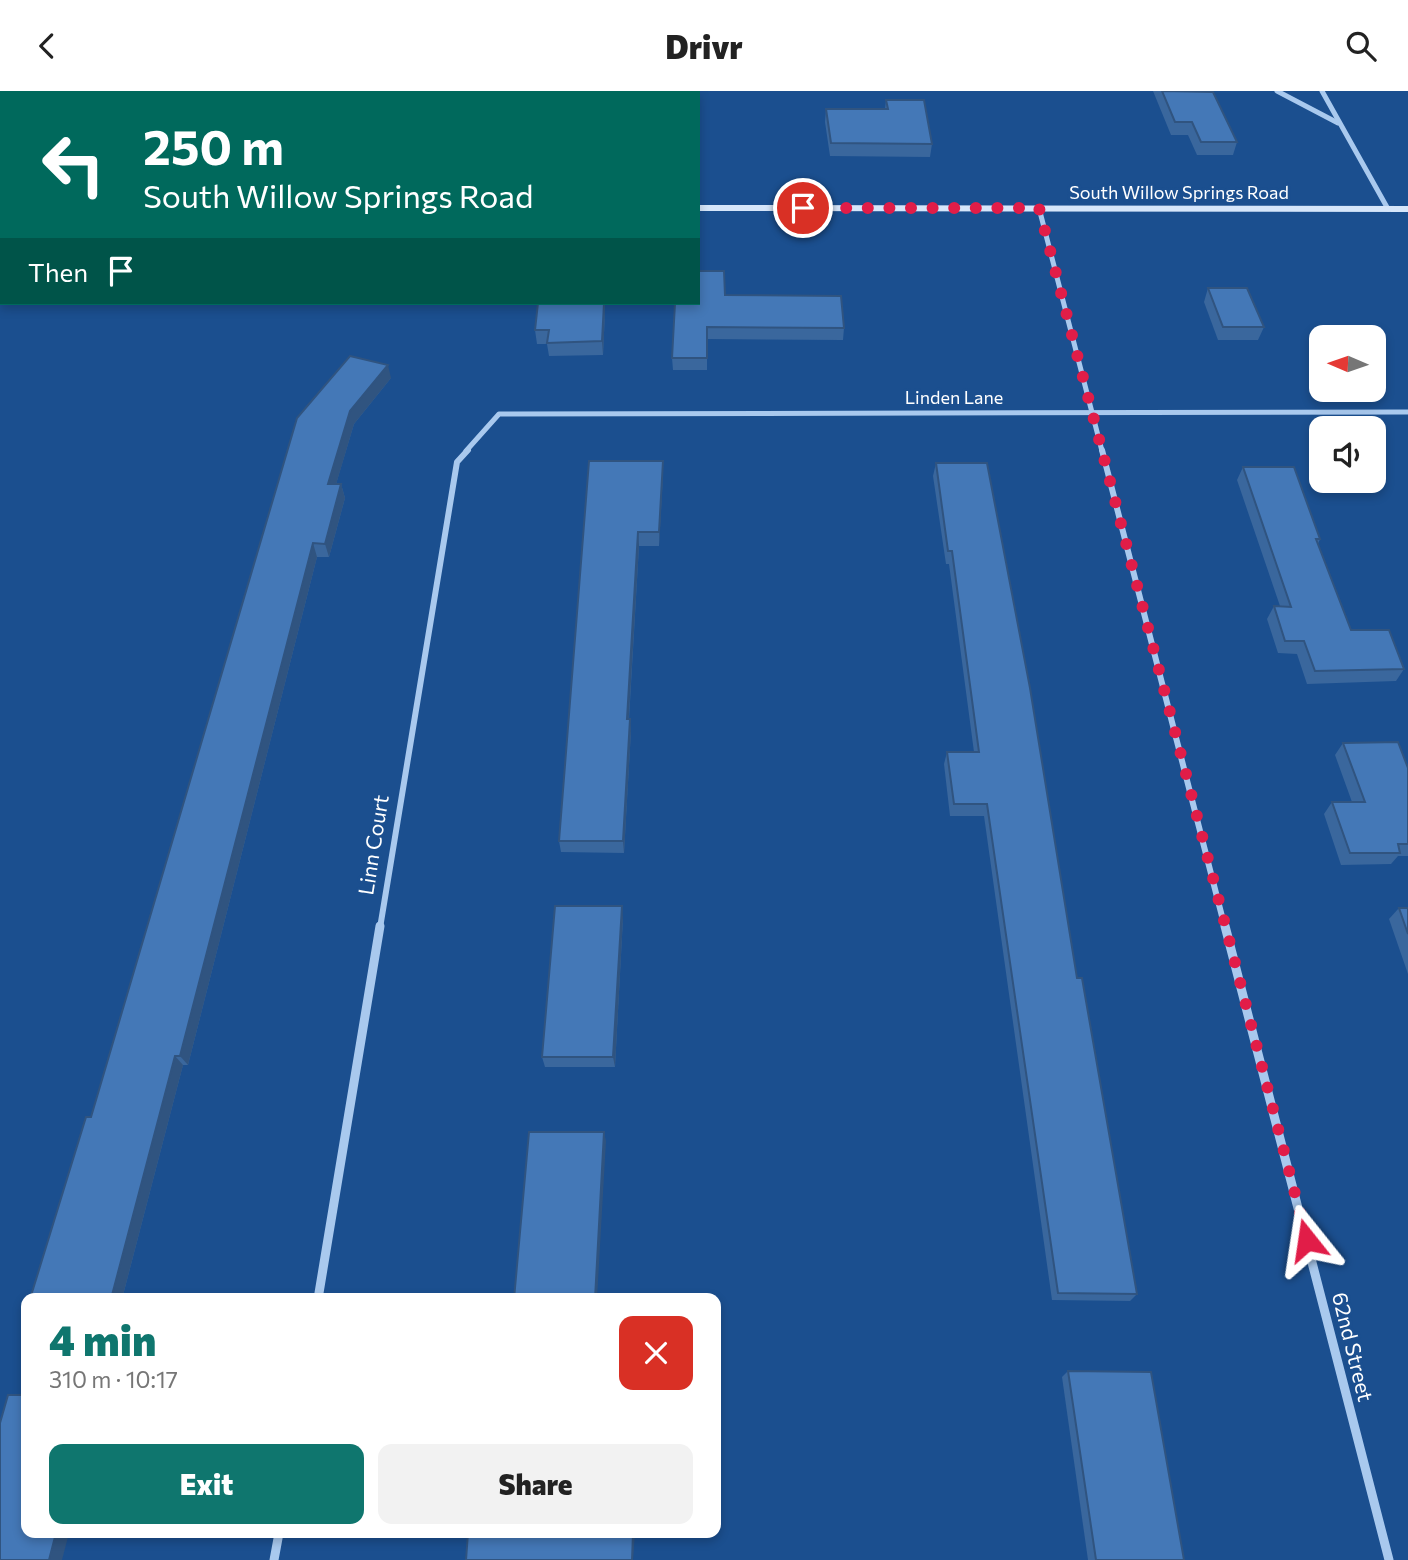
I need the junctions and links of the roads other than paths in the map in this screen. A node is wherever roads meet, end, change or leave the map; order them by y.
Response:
1 (1277, 91) edge
2 (1322, 91) edge
3 (1340, 124) junction
4 (700, 208) edge
5 (1039, 208) junction
6 (1388, 209) junction
7 (1408, 209) edge
8 (1093, 412) junction
9 (1408, 412) edge
10 (499, 414) joint
11 (319, 1293) edge
12 (278, 1538) edge
13 (274, 1560) edge
14 (1389, 1560) edge

1 - 3 street
2 - 3 street
3 - 6 street
4 - 5 street, South Willow Springs Road
5 - 6 street, South Willow Springs Road
5 - 8 street, 62nd Street
6 - 7 street, South Willow Springs Road
8 - 9 street, Linden Lane
8 - 10 street, Linden Lane
8 - 14 street, 62nd Street
10 - 11 street, Linn Court
12 - 13 street

